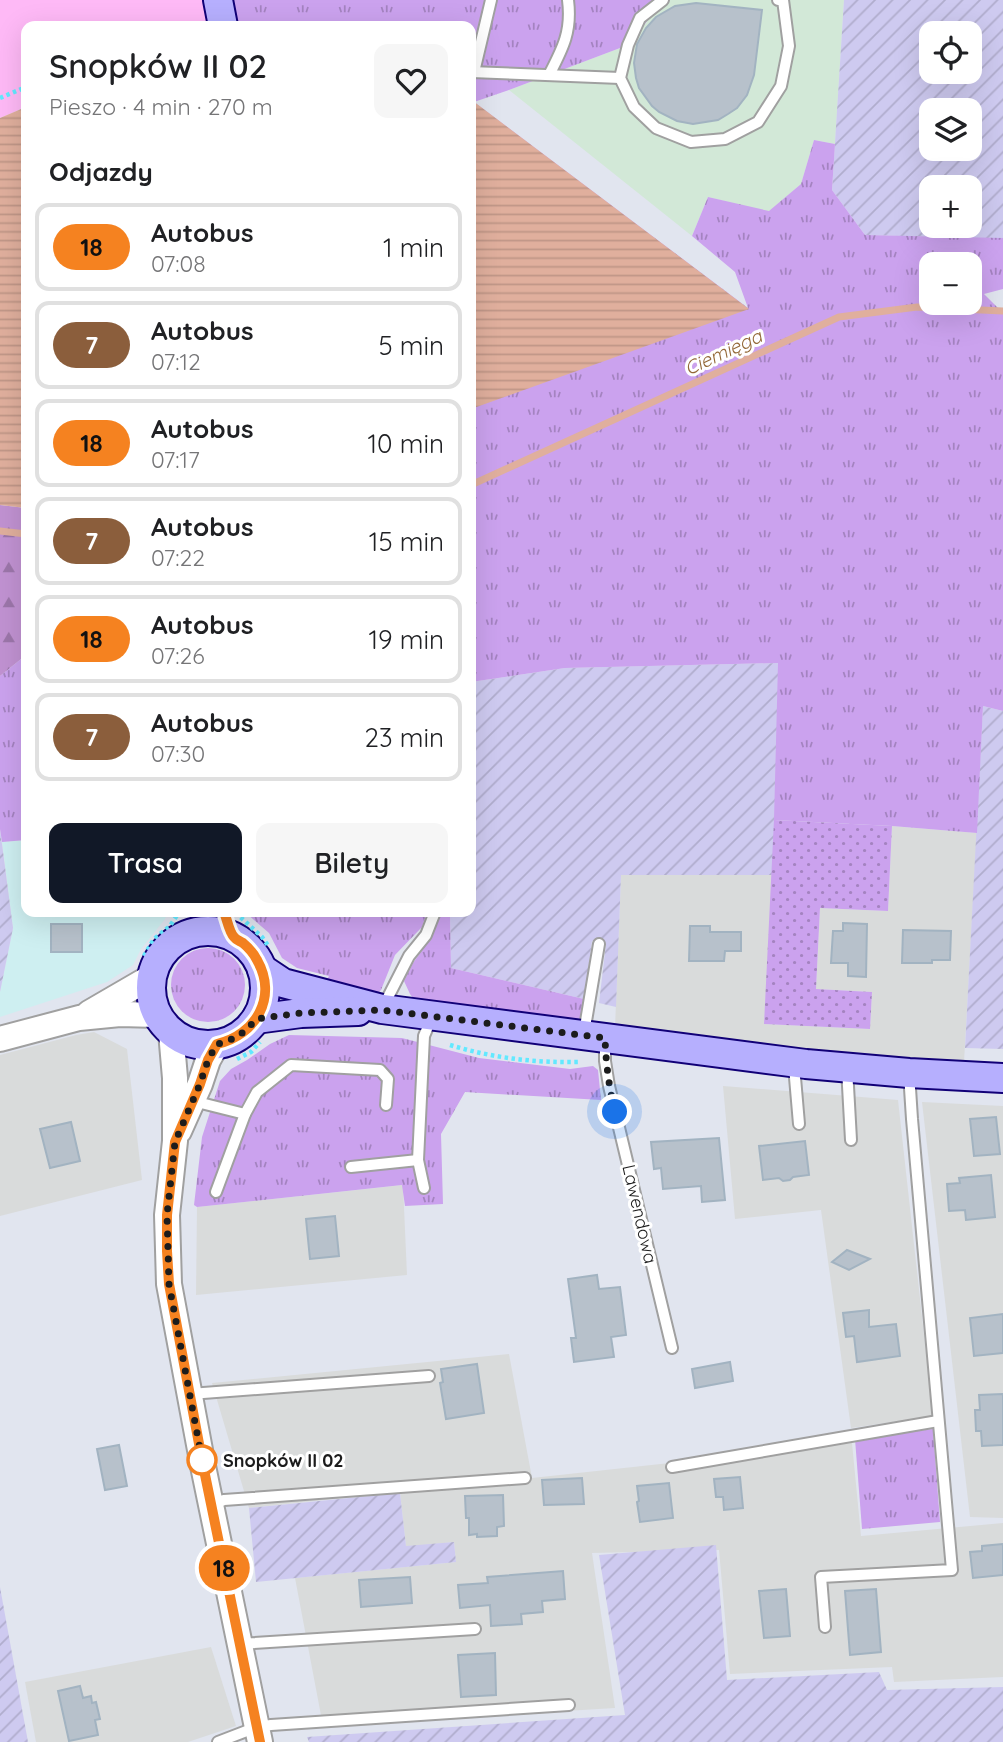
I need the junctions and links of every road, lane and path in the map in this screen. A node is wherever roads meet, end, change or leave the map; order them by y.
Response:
1 (218, 0) edge
2 (491, 0) edge
3 (568, 0) edge
4 (663, 0) edge
5 (779, 0) edge
6 (222, 21) edge
7 (476, 57) edge
8 (476, 72) edge
9 (549, 75) junction
10 (620, 78) junction
11 (21, 89) edge
12 (0, 98) edge
13 (433, 917) edge
14 (187, 924) edge
15 (228, 924) edge
16 (599, 944) dead end
17 (262, 969) junction
18 (151, 977) junction
19 (382, 1010) junction
20 (432, 1017) junction
21 (79, 1018) junction
22 (256, 1019) junction
23 (164, 1024) junction
24 (595, 1037) junction
25 (0, 1039) edge
26 (217, 1044) junction
27 (794, 1063) junction
28 (847, 1068) junction
29 (909, 1073) junction
30 (1003, 1078) edge
31 (192, 1101) junction
32 (386, 1105) dead end
33 (245, 1114) junction
34 (799, 1124) dead end
35 (851, 1140) dead end
36 (175, 1142) junction
37 (418, 1160) junction
38 (351, 1167) dead end
39 (424, 1188) dead end
40 (216, 1192) dead end
41 (671, 1348) dead end
42 (429, 1376) dead end
43 (190, 1394) junction
44 (939, 1421) junction
45 (672, 1467) dead end
46 (525, 1478) dead end
47 (211, 1505) junction
48 (825, 1627) dead end
49 (475, 1629) dead end
50 (240, 1644) junction
51 (569, 1705) dead end
52 (258, 1735) edge
53 (218, 1742) edge

1 - 6 main road
2 - 7 lane
3 - 9 lane
4 - 10 lane
5 - 10 lane
8 - 9 lane
9 - 10 lane
11 - 12 path
13 - 19 lane
14 - 15 main road
14 - 18 main road
15 - 17 main road
16 - 24 lane, Lawendowa
17 - 19 main road
17 - 22 main road
18 - 21 street
18 - 23 main road
19 - 20 main road
19 - 22 main road
20 - 24 main road
20 - 37 lane
21 - 23 street
21 - 25 street
22 - 26 main road
23 - 26 main road
23 - 36 street
24 - 27 main road
24 - 41 lane, Lawendowa
26 - 31 street
27 - 28 main road
27 - 34 lane
28 - 29 main road
28 - 35 lane
29 - 30 main road
29 - 44 lane
31 - 33 lane
31 - 36 street
32 - 33 lane
33 - 40 lane
36 - 43 street
37 - 38 lane
37 - 39 lane
42 - 43 lane
43 - 47 street
44 - 45 lane
44 - 48 lane
46 - 47 lane
47 - 50 street
49 - 50 lane
50 - 52 street
51 - 52 lane
52 - 53 lane

